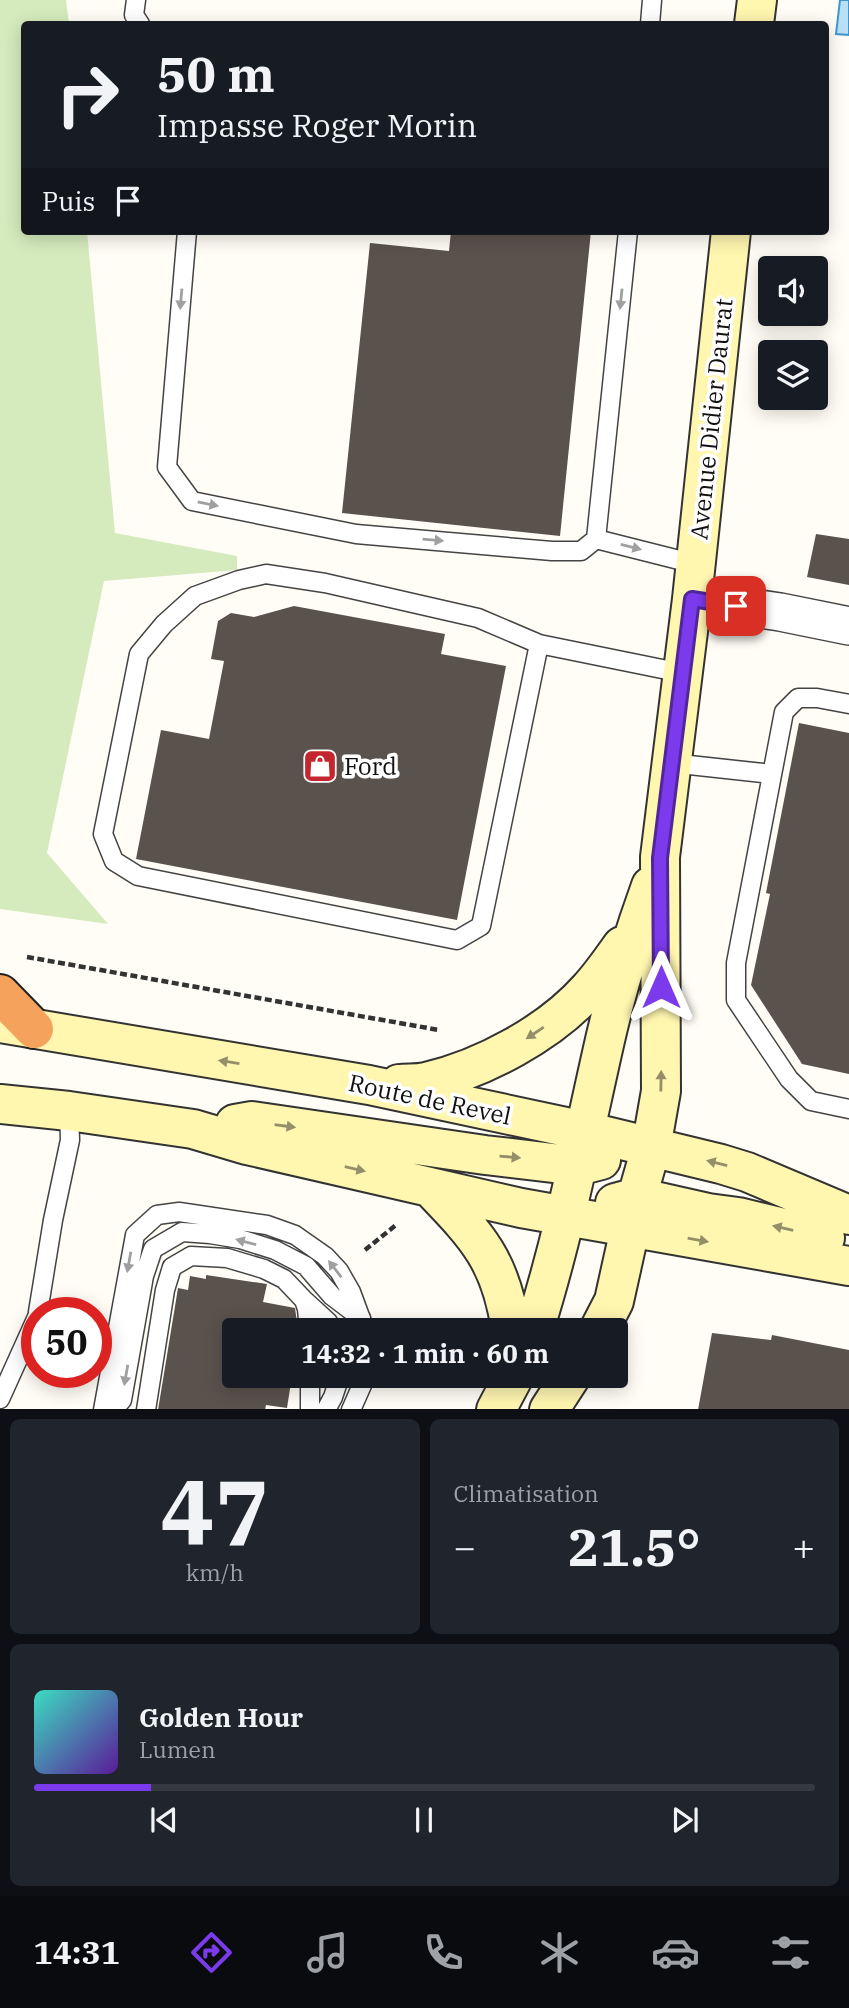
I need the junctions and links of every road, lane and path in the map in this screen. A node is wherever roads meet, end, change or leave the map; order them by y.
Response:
1 (136, 0) edge
2 (652, 0) edge
3 (757, 0) edge
4 (138, 21) edge
5 (649, 21) edge
6 (754, 21) edge
7 (187, 235) edge
8 (628, 235) edge
9 (731, 235) edge
10 (596, 539) junction
11 (693, 581) junction
12 (849, 626) edge
13 (539, 644) junction
14 (682, 673) junction
15 (849, 704) edge
16 (671, 763) junction
17 (772, 774) junction
18 (660, 858) junction
19 (637, 926) junction
20 (27, 957) dead end
21 (0, 994) edge
22 (17, 1026) edge
23 (447, 1031) dead end
24 (369, 1085) junction
25 (0, 1104) edge
26 (849, 1109) edge
27 (69, 1111) junction
28 (193, 1129) junction
29 (581, 1148) junction
30 (651, 1148) junction
31 (428, 1186) junction
32 (634, 1212) junction
33 (849, 1215) edge
34 (565, 1217) junction
35 (849, 1244) edge
36 (849, 1266) edge
37 (40, 1297) edge
38 (304, 1300) junction
39 (307, 1318) edge
40 (324, 1318) edge
41 (356, 1318) edge
42 (361, 1318) edge
43 (509, 1318) edge
44 (538, 1318) edge
45 (605, 1318) edge
46 (21, 1351) edge
47 (310, 1388) edge
48 (337, 1388) edge
49 (361, 1388) edge
50 (563, 1388) edge
51 (0, 1399) edge
52 (103, 1409) edge
53 (113, 1409) edge
54 (146, 1409) edge
55 (310, 1409) edge
56 (326, 1409) edge
57 (351, 1409) edge
58 (549, 1409) edge

1 - 4 lane
2 - 5 lane
3 - 6 main road
7 -> 10 lane
8 -> 10 lane
9 - 11 main road, Avenue Didier Daurat
10 -> 11 lane
11 - 12 street
11 - 14 main road, Avenue Didier Daurat
13 - 13 lane
13 - 14 lane
14 - 16 main road, Avenue Didier Daurat
15 - 17 lane
16 - 17 lane
16 - 18 main road, Avenue Didier Daurat
17 - 26 lane
18 - 19 main road, Avenue Didier Daurat
30 -> 18 main road, Avenue Didier Daurat
19 -> 24 main road, Avenue Didier Daurat
19 - 29 main road, Avenue Didier Daurat
20 - 23 path
21 - 22 highway
24 -> 22 main road, Route de Revel
24 - 29 main road, Route de Revel
25 - 27 main road
27 - 28 main road
27 - 37 lane
28 -> 29 main road
28 -> 31 main road
29 - 30 main road, Route de Revel
29 - 34 main road, Avenue Didier Daurat
30 - 32 main road, Avenue Didier Daurat
33 -> 30 main road, Route de Revel
31 - 34 main road
31 - 43 main road
32 - 34 main road
35 -> 32 main road
32 -> 36 main road
32 - 45 main road, Avenue Didier Daurat
34 - 44 main road, Avenue Didier Daurat
38 - 39 lane
38 - 40 lane
38 - 54 lane
41 -> 53 lane
42 -> 52 lane
46 - 51 lane
47 - 55 lane
48 - 56 lane
49 - 57 lane
50 - 58 main road

